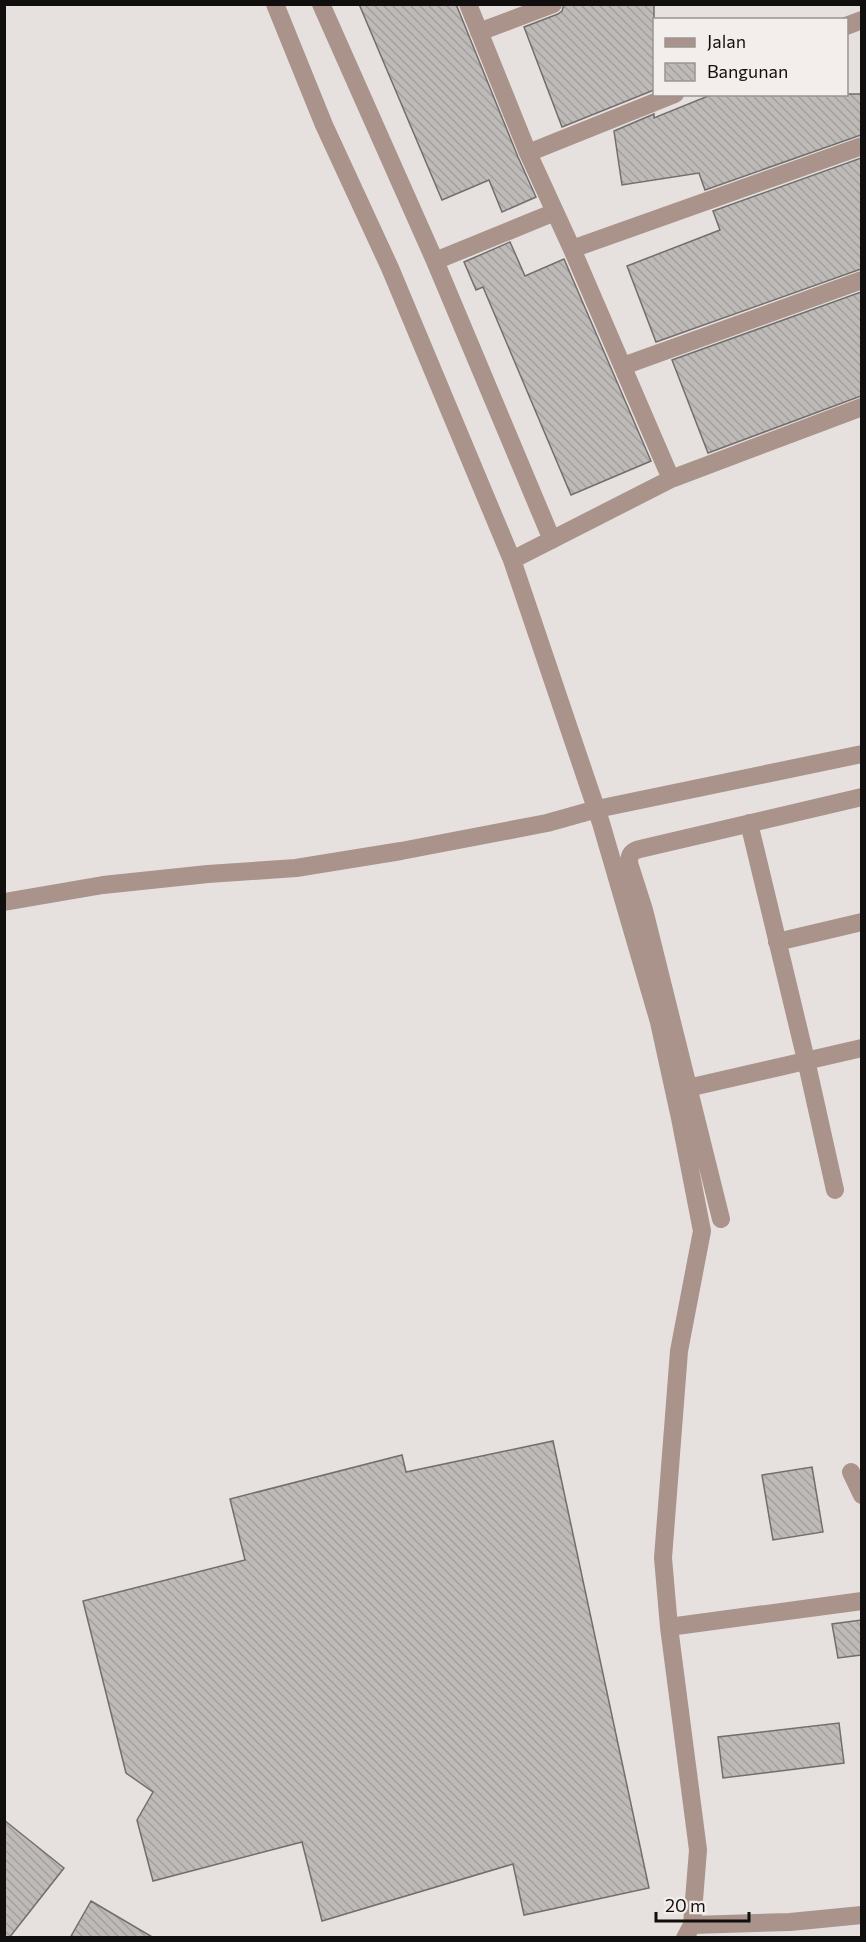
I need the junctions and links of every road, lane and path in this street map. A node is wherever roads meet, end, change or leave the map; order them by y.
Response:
1 (274, 4) edge
2 (321, 4) edge
3 (468, 4) edge
4 (553, 4) edge
5 (479, 32) junction
6 (670, 96) edge
7 (861, 146) edge
8 (528, 153) junction
9 (555, 212) junction
10 (572, 249) junction
11 (435, 261) junction
12 (861, 280) edge
13 (623, 366) junction
14 (861, 407) edge
15 (671, 480) junction
16 (552, 540) junction
17 (512, 561) junction
18 (861, 754) edge
19 (861, 797) edge
20 (597, 809) junction
21 (748, 824) junction
22 (4, 902) edge
23 (861, 922) edge
24 (777, 942) junction
25 (861, 1047) edge
26 (806, 1060) junction
27 (682, 1090) junction
28 (835, 1190) dead end
29 (721, 1219) dead end
30 (851, 1472) dead end
31 (861, 1495) edge
32 (861, 1601) edge
33 (669, 1627) junction
34 (861, 1915) edge
35 (689, 1931) edge

1 - 17 street
2 - 11 street
3 - 5 street
4 - 5 street
5 - 8 street
6 - 8 street
7 - 10 street
8 - 9 street
9 - 10 street
9 - 11 street
10 - 13 street
11 - 16 street
12 - 13 street
13 - 15 street
14 - 15 street
15 - 16 street
16 - 17 street
17 - 20 street
18 - 20 street
19 - 21 street
20 - 22 street
20 - 27 street
21 - 24 street
21 - 27 street
23 - 24 street
24 - 26 street
25 - 26 street
26 - 27 street
26 - 28 street
27 - 29 street
27 - 33 street
30 - 31 street
32 - 33 street
33 - 35 street
34 - 35 street

